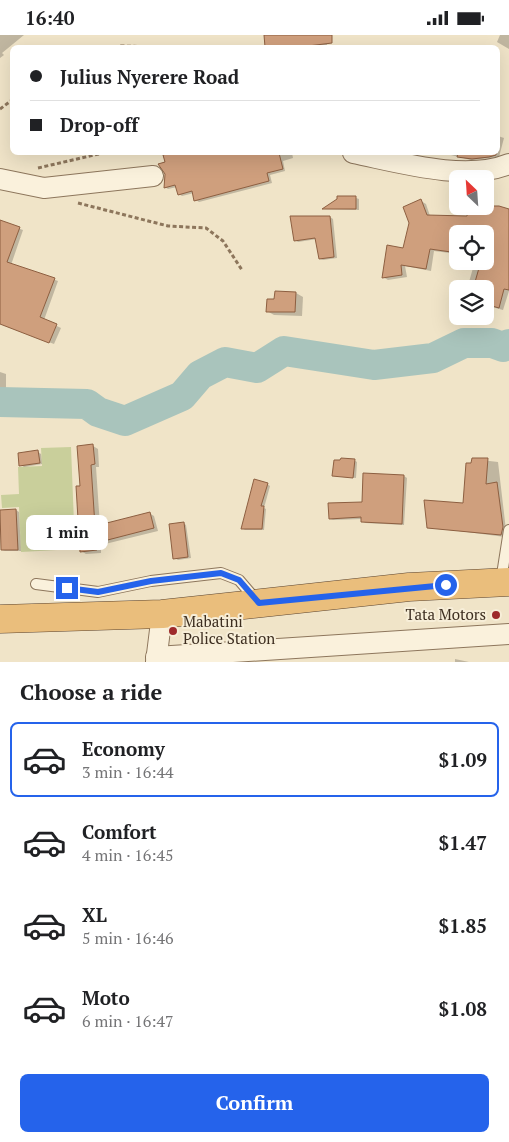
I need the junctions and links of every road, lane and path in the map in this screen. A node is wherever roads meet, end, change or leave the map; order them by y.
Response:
1 (95, 155) edge
2 (363, 155) edge
3 (509, 164) edge
4 (37, 169) dead end
5 (153, 175) dead end
6 (0, 179) edge
7 (74, 202) dead end
8 (242, 270) dead end
9 (509, 530) edge
10 (505, 582) edge
11 (36, 584) dead end
12 (259, 603) junction
13 (162, 614) junction
14 (0, 619) edge
15 (509, 634) edge
16 (156, 660) edge

1 - 4 path
2 - 3 street
5 - 6 street
7 - 8 path
9 - 10 lane
10 - 12 highway
11 - 12 lane
12 - 13 highway
13 - 14 highway
13 - 16 street
15 - 16 street

